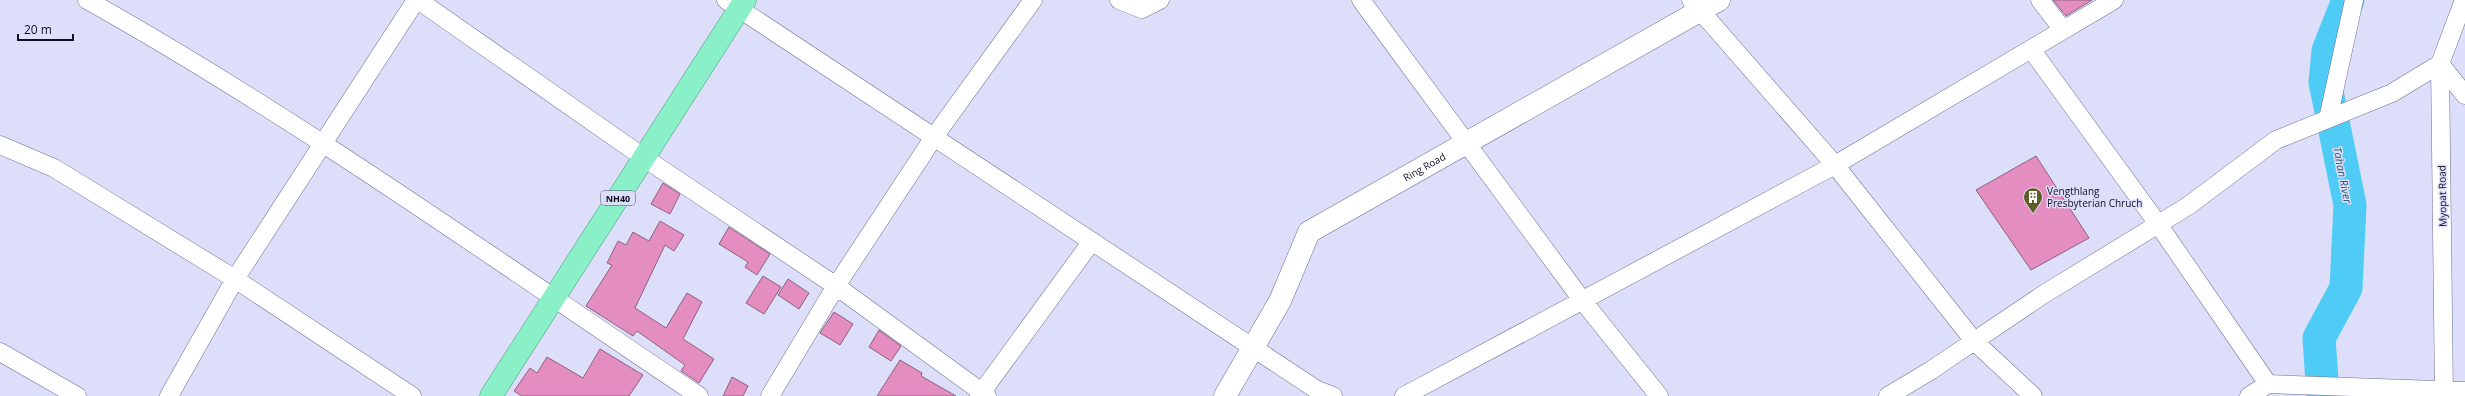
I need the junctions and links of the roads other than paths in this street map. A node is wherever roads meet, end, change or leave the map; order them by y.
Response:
1 (88, 0) edge
2 (417, 0) edge
3 (1033, 0) edge
4 (1119, 0) edge
5 (1160, 0) edge
6 (1362, 0) edge
7 (1718, 0) edge
8 (2040, 0) edge
9 (2114, 0) edge
10 (2354, 0) edge
11 (2464, 0) edge
12 (737, 3) edge
13 (1696, 6) edge
14 (2063, 30) junction
15 (2032, 50) junction
16 (2440, 64) junction
17 (2465, 95) edge
18 (2328, 119) junction
19 (934, 137) junction
20 (323, 143) junction
21 (1467, 143) junction
22 (0, 145) edge
23 (643, 157) junction
24 (1834, 165) junction
25 (2158, 224) junction
26 (1092, 241) junction
27 (236, 279) junction
28 (836, 286) junction
29 (554, 300) junction
30 (1582, 300) junction
31 (1974, 341) junction
32 (1253, 347) junction
33 (0, 352) edge
34 (2268, 384) junction
35 (2465, 391) edge
36 (2444, 394) edge
37 (983, 395) edge
38 (77, 396) edge
39 (169, 396) edge
40 (412, 396) edge
41 (491, 396) edge
42 (699, 396) edge
43 (770, 396) edge
44 (1225, 396) edge
45 (1333, 396) edge
46 (1404, 396) edge
47 (1658, 396) edge
48 (1888, 396) edge
49 (2033, 396) edge
50 (2249, 396) edge

1 - 20 street
2 - 20 street
2 - 23 street
3 - 19 street
4 - 5 street
6 - 21 street
7 - 13 street, Ring Road
8 - 14 street
9 - 14 street
10 - 18 street
11 - 16 street, Myopat Road
12 - 19 street
12 - 23 highway, NH40
13 - 21 street, Ring Road
13 - 24 street
14 - 15 street
15 - 24 street
15 - 25 street
16 - 17 street
16 - 18 street
16 - 36 street, Myopat Road
18 - 25 street
19 - 26 street
19 - 28 street
20 - 27 street
20 - 29 street
21 - 30 street
21 - 32 street, Ring Road
22 - 27 street
23 - 28 street
23 - 29 highway, NH40
24 - 30 street
24 - 31 street
25 - 31 street
25 - 34 street
26 - 32 street
26 - 37 street
27 - 39 street
27 - 40 street
28 - 37 street
28 - 43 street
29 - 41 highway, NH40
29 - 42 street
30 - 46 street
30 - 47 street
31 - 48 street
31 - 49 street
32 - 44 street, Ring Road
32 - 45 street
33 - 38 street
34 - 36 street
34 - 50 street
35 - 36 street

